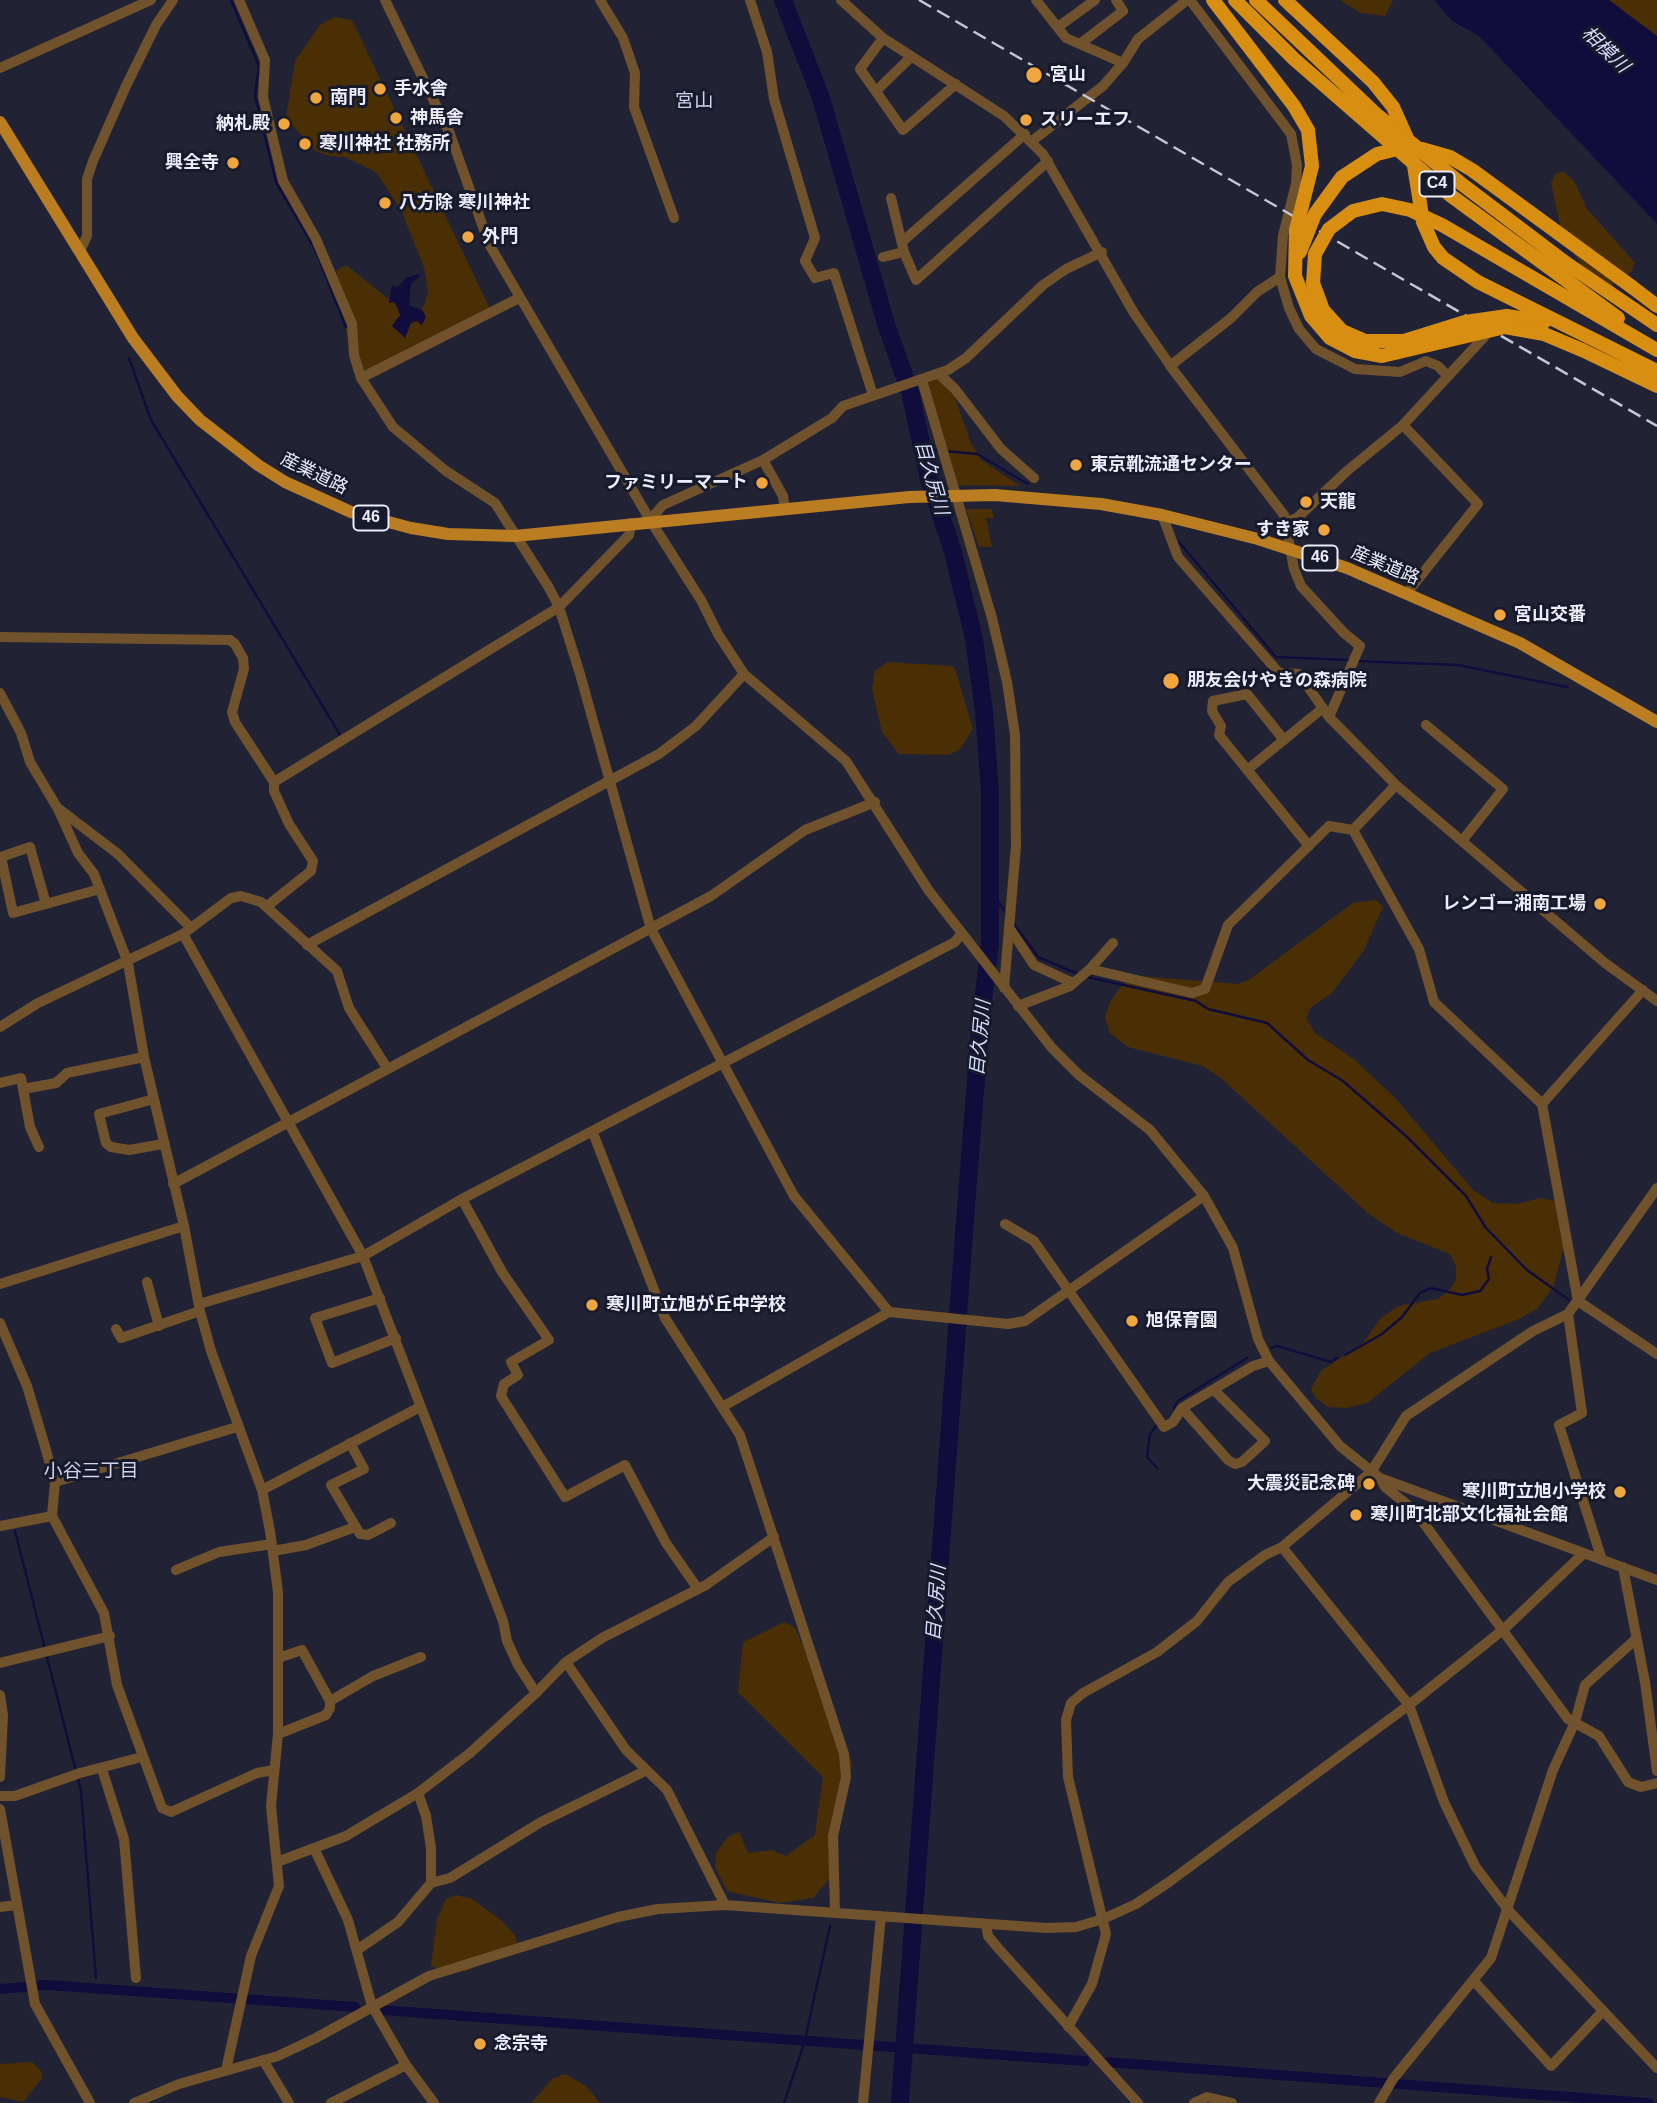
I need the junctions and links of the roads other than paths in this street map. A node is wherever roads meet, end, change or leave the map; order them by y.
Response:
1 (151, 0) edge
2 (173, 0) edge
3 (239, 0) edge
4 (384, 0) edge
5 (600, 0) edge
6 (750, 0) edge
7 (1037, 0) edge
8 (1095, 0) edge
9 (1116, 0) edge
10 (1188, 0) edge
11 (1213, 0) edge
12 (1235, 0) edge
13 (1256, 0) edge
14 (1285, 0) edge
15 (845, 2) edge
16 (1058, 27) junction
17 (883, 38) junction
18 (1080, 44) junction
19 (911, 57) junction
20 (1123, 63) junction
21 (0, 68) edge
22 (956, 84) junction
23 (876, 91) junction
24 (0, 122) edge
25 (1029, 138) junction
26 (1048, 161) junction
27 (891, 198) dead end
28 (674, 218) dead end
29 (904, 246) junction
30 (80, 251) junction
31 (1102, 252) junction
32 (883, 257) dead end
33 (1280, 277) junction
34 (519, 298) junction
35 (1303, 302) junction
36 (1657, 306) edge
37 (1657, 326) edge
38 (1485, 336) dead end
39 (1587, 338) junction
40 (1657, 344) edge
41 (1657, 350) edge
42 (1170, 366) junction
43 (1657, 371) edge
44 (939, 374) junction
45 (1448, 376) junction
46 (361, 378) junction
47 (920, 380) junction
48 (1657, 386) edge
49 (873, 395) junction
50 (1403, 425) junction
51 (763, 460) junction
52 (1034, 478) dead end
53 (955, 495) junction
54 (785, 509) junction
55 (1161, 515) junction
56 (650, 520) junction
57 (1287, 522) junction
58 (631, 523) junction
59 (515, 536) junction
60 (1292, 548) junction
61 (1406, 593) junction
62 (559, 607) junction
63 (0, 637) edge
64 (744, 674) junction
65 (0, 693) edge
66 (1326, 712) junction
67 (1657, 722) edge
68 (1426, 725) dead end
69 (1284, 740) junction
70 (1247, 770) junction
71 (608, 780) junction
72 (274, 782) junction
73 (1396, 785) junction
74 (875, 802) junction
75 (58, 809) junction
76 (1353, 830) junction
77 (1462, 841) junction
78 (1309, 846) junction
79 (100, 889) junction
80 (46, 904) junction
81 (266, 907) junction
82 (1010, 928) junction
83 (651, 929) junction
84 (187, 931) junction
85 (964, 938) junction
86 (1113, 943) dead end
87 (307, 944) junction
88 (128, 963) junction
89 (1090, 969) junction
90 (1073, 983) junction
91 (1002, 986) junction
92 (1643, 990) junction
93 (1657, 1000) edge
94 (1018, 1006) junction
95 (0, 1027) edge
96 (144, 1057) junction
97 (724, 1063) junction
98 (387, 1068) junction
99 (0, 1083) edge
100 (23, 1089) junction
101 (154, 1099) junction
102 (1542, 1104) junction
103 (287, 1123) junction
104 (593, 1133) junction
105 (163, 1144) junction
106 (39, 1147) dead end
107 (173, 1184) junction
108 (1657, 1188) edge
109 (1204, 1196) junction
110 (462, 1199) junction
111 (1005, 1224) dead end
112 (184, 1226) junction
113 (363, 1256) junction
114 (147, 1282) dead end
115 (0, 1284) edge
116 (1070, 1292) junction
117 (380, 1298) junction
118 (1578, 1301) junction
119 (200, 1308) junction
120 (889, 1312) junction
121 (1568, 1314) junction
122 (0, 1323) edge
123 (159, 1326) junction
124 (116, 1329) dead end
125 (396, 1338) junction
126 (1657, 1354) edge
127 (1269, 1361) junction
128 (1214, 1390) junction
129 (724, 1406) junction
130 (420, 1407) junction
131 (1182, 1408) junction
132 (237, 1427) junction
133 (350, 1443) junction
134 (1375, 1475) junction
135 (55, 1482) junction
136 (262, 1490) junction
137 (52, 1516) junction
138 (391, 1522) dead end
139 (0, 1526) edge
140 (355, 1527) junction
141 (774, 1537) junction
142 (1282, 1547) junction
143 (272, 1548) junction
144 (1583, 1554) junction
145 (1602, 1560) junction
146 (1623, 1567) junction
147 (176, 1570) dead end
148 (1657, 1580) edge
149 (698, 1589) junction
150 (1504, 1629) junction
151 (110, 1636) junction
152 (1636, 1639) junction
153 (421, 1657) dead end
154 (278, 1658) junction
155 (566, 1662) junction
156 (0, 1663) edge
157 (536, 1693) junction
158 (0, 1695) edge
159 (330, 1701) junction
160 (1409, 1705) junction
161 (1575, 1721) junction
162 (278, 1734) junction
163 (1655, 1735) edge
164 (142, 1757) junction
165 (102, 1769) junction
166 (274, 1770) junction
167 (645, 1771) junction
168 (1657, 1771) edge
169 (0, 1777) edge
170 (1657, 1783) edge
171 (418, 1793) junction
172 (0, 1796) edge
173 (0, 1809) edge
174 (314, 1848) junction
175 (277, 1862) junction
176 (431, 1883) junction
177 (16, 1905) junction
178 (725, 1905) junction
179 (0, 1908) edge
180 (1509, 1911) junction
181 (835, 1912) junction
182 (882, 1916) junction
183 (1103, 1919) junction
184 (986, 1924) junction
185 (356, 1950) junction
186 (136, 1978) dead end
187 (1474, 1981) junction
188 (372, 2006) junction
189 (1603, 2011) junction
190 (1068, 2027) junction
191 (263, 2060) junction
192 (406, 2065) junction
193 (1657, 2068) edge
194 (226, 2070) junction
195 (90, 2103) edge
196 (134, 2103) edge
197 (289, 2103) edge
198 (331, 2103) edge
199 (434, 2103) edge
200 (863, 2103) edge
201 (1139, 2103) edge
202 (1194, 2103) edge
203 (1232, 2103) edge
204 (1379, 2103) edge

1 - 21 street
2 - 30 street
3 - 46 street
4 - 34 street
5 - 28 street
6 - 49 street
7 - 16 street
8 - 16 street
9 - 18 street
10 - 20 street
10 - 33 street
11 - 35 highway, bridge
12 - 40 highway, C4, bridge
13 - 37 highway, C4, bridge
14 - 39 highway, bridge
15 - 17 street
16 - 18 street
17 - 19 street
17 - 23 street
18 - 20 street
19 - 22 street
19 - 23 street
20 - 25 street
22 - 23 street
22 - 25 street
24 - 30 main road, 産業道路 / 46
25 - 26 street
25 - 29 street
26 - 29 street
26 - 31 street
27 - 29 street
29 - 32 street
30 - 59 main road, 産業道路 / 46
31 - 42 street
31 - 44 street
33 - 42 street
33 - 45 street
34 - 46 street
34 - 56 street
35 - 36 highway, bridge
35 - 48 highway, bridge
38 - 45 street
39 - 41 highway, bridge
39 - 43 highway
42 - 57 street
44 - 47 street
44 - 52 street
45 - 50 street
46 - 59 street
47 - 49 street
47 - 53 street
49 - 51 street
50 - 57 street
50 - 61 street
51 - 54 street
51 - 56 street
53 - 54 main road, 産業道路 / 46
53 - 55 main road, 産業道路 / 46
53 - 82 street
54 - 56 main road, 産業道路 / 46
55 - 60 main road, 産業道路 / 46
55 - 66 street
56 - 58 main road, 産業道路 / 46
56 - 64 street
57 - 60 street
58 - 59 main road, 産業道路 / 46
58 - 62 street
59 - 62 street
60 - 61 main road, 産業道路 / 46
60 - 66 street
61 - 67 main road, 産業道路 / 46
62 - 71 street
62 - 72 street
63 - 72 street
64 - 71 street
64 - 74 street
65 - 75 street
66 - 69 street
66 - 73 street
68 - 77 street
69 - 70 street
69 - 70 street
70 - 78 street
71 - 83 street
71 - 87 street
72 - 81 street
73 - 76 street
73 - 77 street
74 - 83 street
74 - 85 street
75 - 79 street
75 - 84 street
76 - 78 street
76 - 102 street
77 - 92 street
78 - 89 street
79 - 80 street
79 - 88 street
80 - 80 street
81 - 84 street
81 - 87 street
82 - 90 street
82 - 91 street
83 - 97 street
83 - 98 street
84 - 88 street
84 - 103 street
85 - 91 street
85 - 97 street
86 - 89 street
87 - 98 street
88 - 95 street
88 - 96 street
89 - 90 street
90 - 94 street
91 - 94 street
92 - 93 street
92 - 102 street
94 - 109 street
96 - 100 street
96 - 101 street
97 - 104 street
97 - 120 street
98 - 103 street
99 - 100 street
100 - 106 street
101 - 105 street
101 - 105 street
102 - 118 street
103 - 107 street
103 - 113 street
104 - 110 street
104 - 129 street
105 - 107 street
107 - 112 street
108 - 118 street
109 - 116 street
109 - 127 street
110 - 113 street
110 - 149 street
111 - 116 street
112 - 115 street
112 - 119 street
113 - 117 street
113 - 119 street
114 - 123 street
116 - 120 street
116 - 131 street
117 - 125 street
117 - 125 street
118 - 121 street
118 - 126 street
119 - 123 street
119 - 132 street
120 - 129 street
121 - 134 street
121 - 145 street
122 - 135 street
123 - 124 street
125 - 130 street
127 - 128 street
127 - 134 street
128 - 131 street
128 - 131 street
129 - 141 street
130 - 133 street
130 - 157 street
132 - 135 street
132 - 136 street
133 - 136 street
133 - 140 street
134 - 142 street
134 - 144 street
134 - 150 street
135 - 137 street
136 - 143 street
137 - 139 street
137 - 151 street
138 - 140 street
140 - 143 street
141 - 149 street
141 - 181 street
142 - 160 street
142 - 183 street
143 - 147 street
143 - 154 street
144 - 145 street
144 - 150 street
145 - 146 street
146 - 148 street
146 - 152 street
149 - 155 street
150 - 160 street
150 - 161 street
151 - 156 street
151 - 164 street
152 - 161 street
152 - 163 street
153 - 159 street
154 - 159 street
154 - 162 street
155 - 157 street
155 - 167 street
157 - 171 street
158 - 169 street
159 - 162 street
160 - 180 street
160 - 183 street
161 - 170 street
161 - 180 street
162 - 166 street
163 - 168 street
164 - 165 street
164 - 166 street
165 - 172 street
165 - 186 street
166 - 175 street
167 - 176 street
167 - 178 street
171 - 174 street
171 - 176 street
173 - 177 street
174 - 175 street
174 - 185 street
175 - 194 street
176 - 185 street
177 - 179 street
177 - 195 street
178 - 181 street
178 - 188 street
180 - 187 street
180 - 189 street
181 - 182 street
182 - 184 street
182 - 200 street
183 - 184 street
183 - 190 street
184 - 190 street
185 - 188 street
187 - 189 street
187 - 204 street
188 - 191 street
188 - 192 street
189 - 193 street
190 - 201 street
191 - 194 street
191 - 197 street
192 - 198 street
192 - 199 street
194 - 196 street
202 - 203 street

